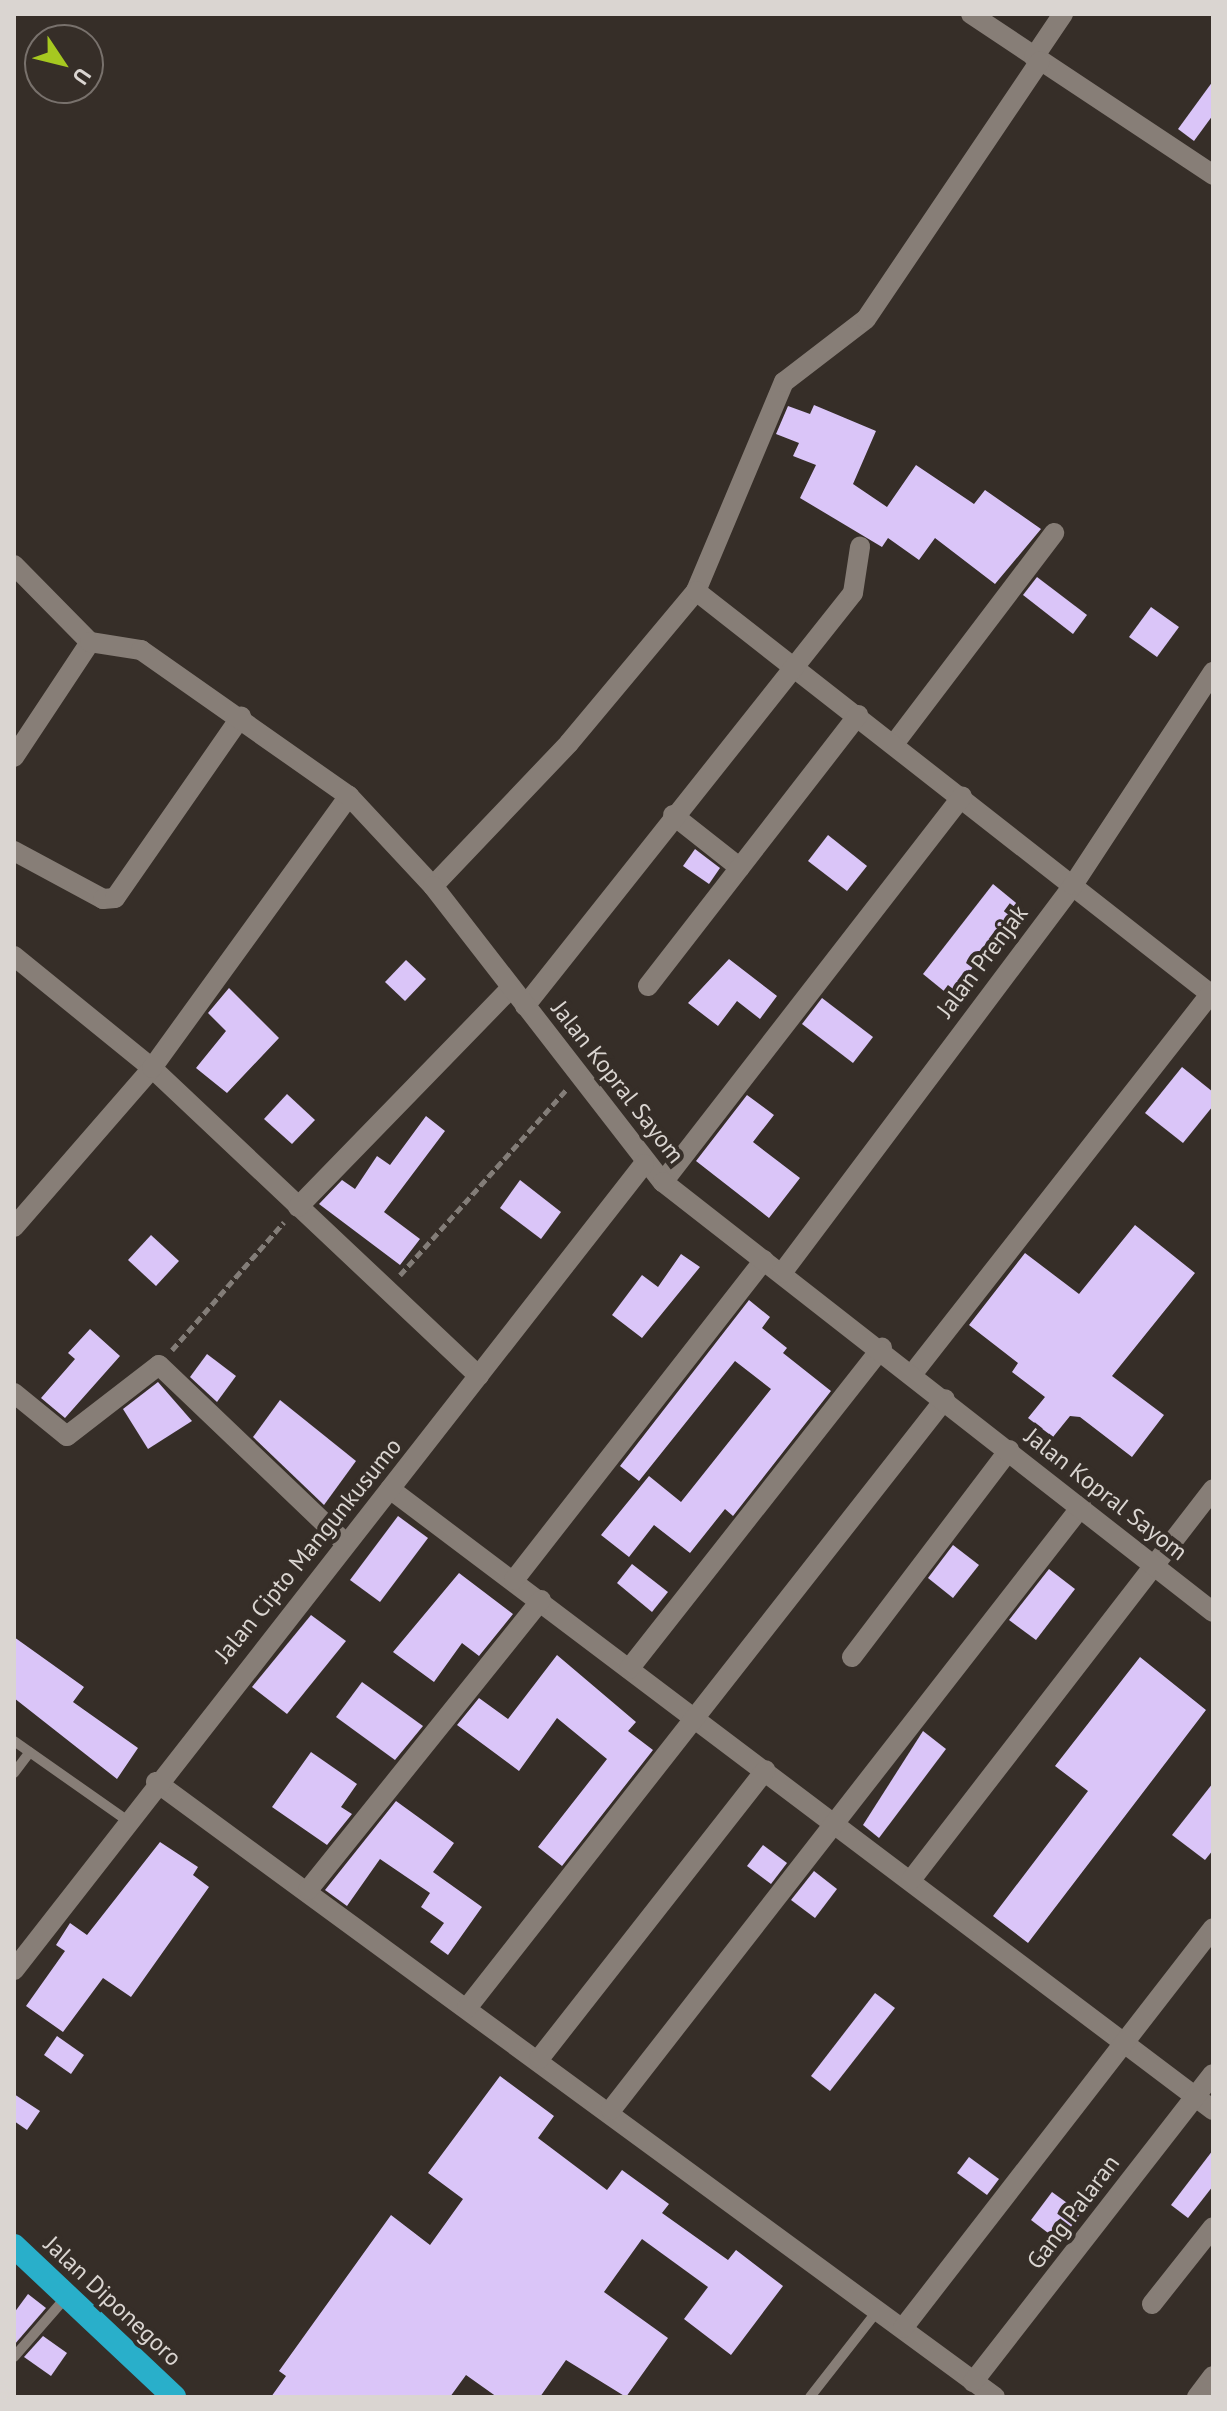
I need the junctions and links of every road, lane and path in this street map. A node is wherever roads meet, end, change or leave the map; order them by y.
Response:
1 (971, 14) edge
2 (1063, 14) edge
3 (1037, 59) junction
4 (1213, 175) edge
5 (1054, 533) dead end
6 (860, 547) dead end
7 (14, 565) edge
8 (696, 591) junction
9 (90, 642) junction
10 (791, 664) junction
11 (1213, 672) edge
12 (858, 715) junction
13 (241, 717) junction
14 (894, 744) junction
15 (14, 757) edge
16 (349, 796) junction
17 (962, 796) junction
18 (673, 815) junction
19 (14, 851) edge
20 (740, 868) junction
21 (1073, 885) junction
22 (433, 886) junction
23 (14, 956) edge
24 (648, 986) dead end
25 (511, 988) junction
26 (1212, 995) edge
27 (525, 1006) junction
28 (152, 1068) junction
29 (577, 1078) junction
30 (644, 1164) junction
31 (663, 1182) junction
32 (298, 1207) junction
33 (14, 1227) edge
34 (764, 1260) junction
35 (782, 1273) junction
36 (387, 1291) junction
37 (882, 1348) junction
38 (159, 1365) junction
39 (914, 1372) junction
40 (479, 1376) junction
41 (14, 1393) edge
42 (945, 1399) junction
43 (1009, 1450) junction
44 (390, 1489) junction
45 (1213, 1489) edge
46 (1081, 1507) junction
47 (345, 1543) junction
48 (1153, 1564) junction
49 (514, 1580) junction
50 (541, 1600) junction
51 (1213, 1612) edge
52 (852, 1657) dead end
53 (629, 1669) junction
54 (695, 1717) junction
55 (14, 1741) edge
56 (30, 1752) junction
57 (766, 1770) junction
58 (14, 1773) edge
59 (156, 1782) junction
60 (128, 1821) junction
61 (836, 1823) junction
62 (911, 1880) junction
63 (308, 1890) junction
64 (1213, 1928) edge
65 (14, 1970) edge
66 (467, 2008) junction
67 (1122, 2044) junction
68 (539, 2059) junction
69 (1213, 2074) edge
70 (1195, 2097) junction
71 (611, 2110) junction
72 (1213, 2110) edge
73 (1213, 2227) edge
74 (14, 2246) edge
75 (69, 2295) junction
76 (1152, 2304) dead end
77 (878, 2310) junction
78 (903, 2328) junction
79 (14, 2357) edge
80 (1213, 2376) edge
81 (973, 2382) junction
82 (174, 2397) edge
83 (810, 2397) edge
84 (995, 2397) edge
85 (1197, 2397) edge

1 - 3 street
2 - 3 street
3 - 4 street
3 - 8 street
5 - 14 street
6 - 10 street
7 - 9 street
8 - 10 street
8 - 22 street
9 - 13 street, Jalan Kopral Sayom
9 - 15 street
10 - 12 street
10 - 18 street
11 - 21 street, Jalan Prenjak
12 - 14 street
12 - 20 street
13 - 16 street, Jalan Kopral Sayom
13 - 19 street
14 - 17 street
16 - 22 street, Jalan Kopral Sayom
16 - 28 street
17 - 21 street
17 - 31 street
18 - 20 street
18 - 27 street
20 - 24 street
21 - 26 street
21 - 35 street, Jalan Prenjak
22 - 25 street, Jalan Kopral Sayom
23 - 28 street
25 - 27 street, Jalan Kopral Sayom
25 - 32 street
26 - 39 street
27 - 29 street, Jalan Kopral Sayom
28 - 32 street
28 - 33 street
29 - 30 street, Jalan Kopral Sayom
29 - 36 path
30 - 31 street, Jalan Kopral Sayom
30 - 40 street, Jalan Cipto Mangunkusumo
31 - 34 street, Jalan Kopral Sayom
32 - 36 street
32 - 38 path
34 - 35 street, Jalan Kopral Sayom
34 - 49 street
35 - 37 street, Jalan Kopral Sayom
36 - 40 street
37 - 39 street, Jalan Kopral Sayom
37 - 53 street
38 - 41 street
38 - 47 street
39 - 42 street, Jalan Kopral Sayom
40 - 44 street, Jalan Cipto Mangunkusumo
42 - 43 street, Jalan Kopral Sayom
42 - 54 street
43 - 46 street, Jalan Kopral Sayom
43 - 52 street
44 - 47 street, Jalan Cipto Mangunkusumo
44 - 49 street
45 - 48 street
46 - 48 street, Jalan Kopral Sayom
46 - 61 street
47 - 59 street, Jalan Cipto Mangunkusumo
48 - 51 street, Jalan Kopral Sayom
48 - 62 street
49 - 50 street
50 - 53 street
50 - 63 street
53 - 54 street
54 - 57 street
54 - 66 street
55 - 56 lane
56 - 58 lane
56 - 60 lane
57 - 61 street
57 - 68 street
59 - 60 street, Jalan Cipto Mangunkusumo
59 - 63 street
60 - 65 street, Jalan Cipto Mangunkusumo
61 - 62 street
61 - 71 street
62 - 67 street
63 - 66 street
64 - 67 street
66 - 68 street
67 - 70 street
67 - 78 street
68 - 71 street
69 - 70 street, Gang Palaran
70 - 72 street
70 - 81 street, Gang Palaran
71 - 77 street
73 - 76 street
74 - 75 highway, Jalan Diponegoro
75 - 79 lane
75 - 82 highway, Jalan Diponegoro
77 - 78 street
77 - 83 lane
78 - 81 street
80 - 85 street
81 - 84 street

